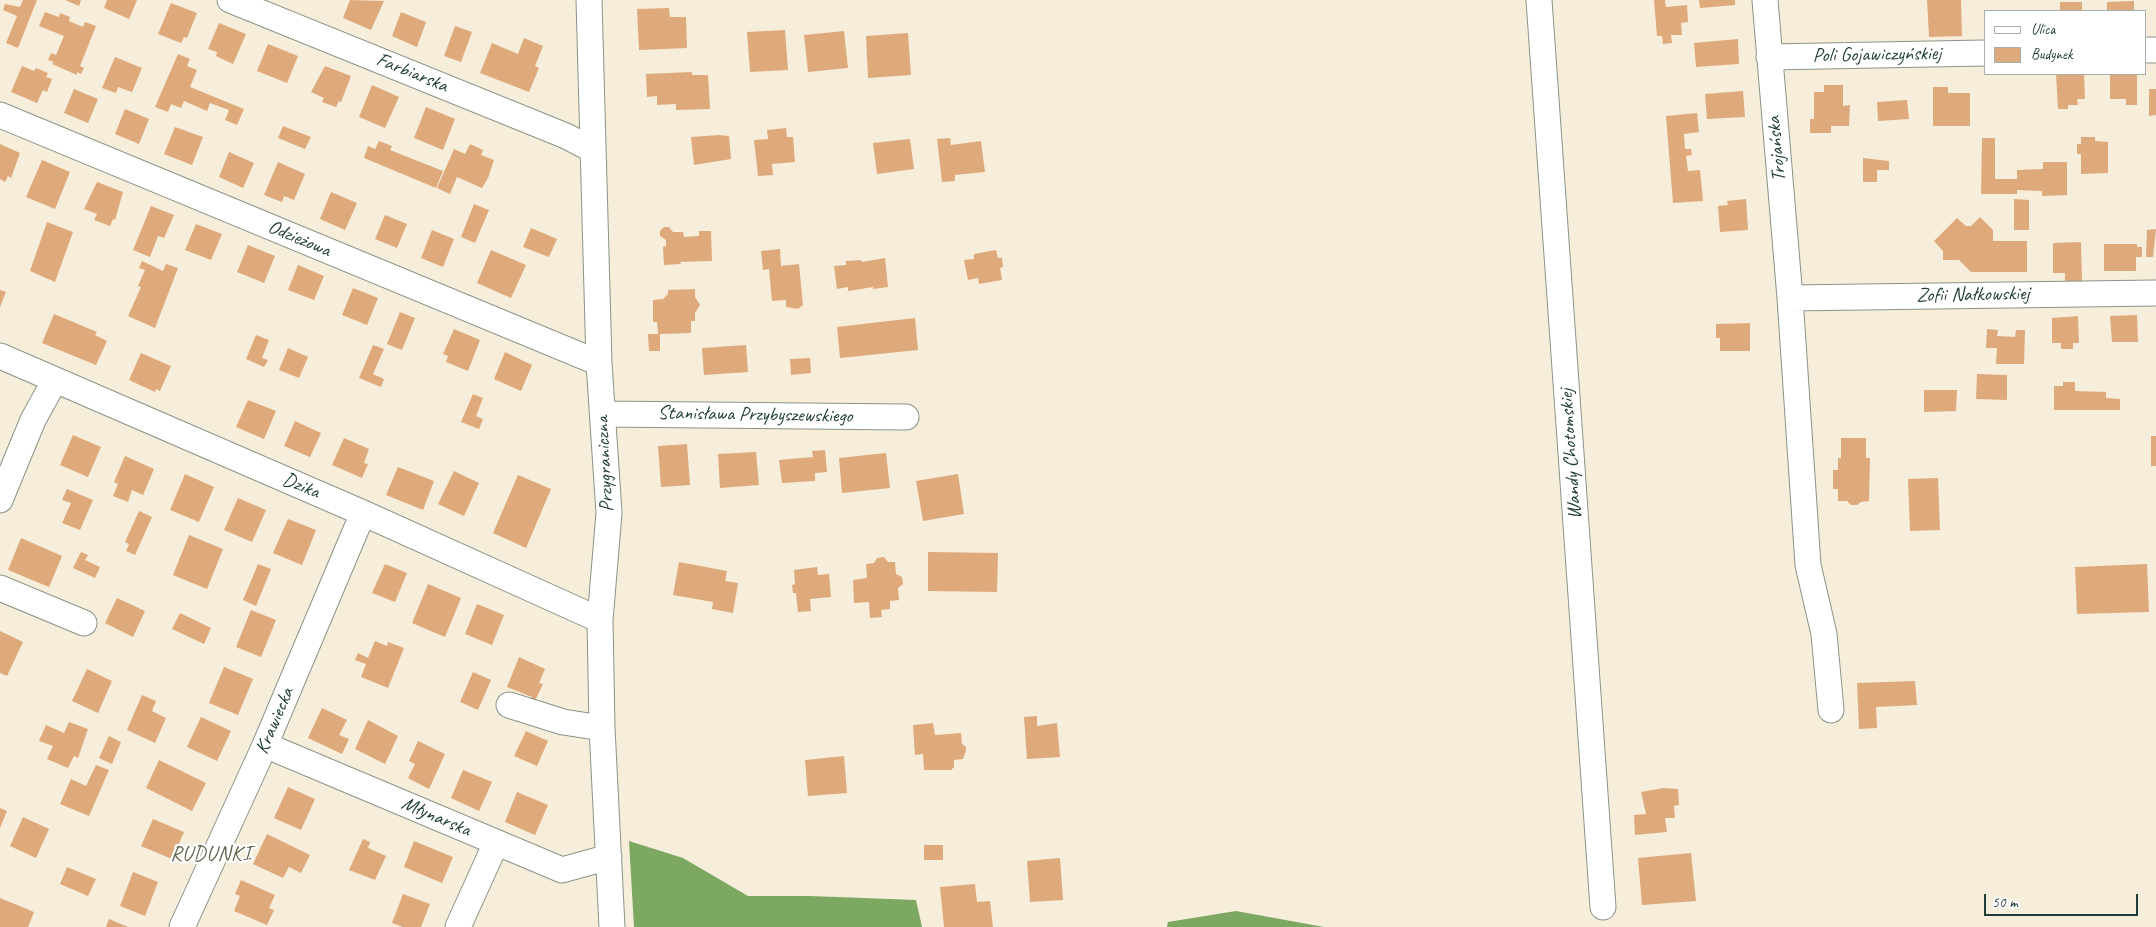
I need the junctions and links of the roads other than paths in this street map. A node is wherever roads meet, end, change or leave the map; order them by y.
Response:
1 (230, 0) edge
2 (589, 0) edge
3 (1539, 0) edge
4 (1765, 0) edge
5 (1984, 53) edge
6 (1769, 58) junction
7 (0, 115) edge
8 (593, 150) junction
9 (2156, 293) edge
10 (1790, 298) junction
11 (0, 356) edge
12 (599, 363) junction
13 (55, 380) junction
14 (603, 414) junction
15 (906, 416) dead end
16 (0, 500) edge
17 (363, 513) junction
18 (0, 588) edge
19 (600, 620) junction
20 (84, 622) dead end
21 (509, 705) dead end
22 (1831, 710) dead end
23 (602, 728) junction
24 (265, 745) junction
25 (496, 843) junction
26 (609, 857) junction
27 (1603, 907) dead end
28 (182, 927) edge
29 (458, 927) edge
30 (612, 927) edge

1 - 8 street, Farbiarska
2 - 8 street, Przygraniczna
3 - 27 street, Wandy Chotomskiej
4 - 6 street, Trojańska
5 - 6 street, Poli Gojawiczyńskiej
6 - 10 street, Trojańska
7 - 12 street, Odzieżowa
8 - 12 street, Przygraniczna
9 - 10 street, Zofii Nałkowskiej
10 - 22 street, Trojańska
11 - 13 street, Dzika
12 - 14 street, Przygraniczna
13 - 16 street
13 - 17 street, Dzika
14 - 15 street, Stanisława Przybyszewskiego
14 - 19 street, Przygraniczna
17 - 19 street, Dzika
17 - 24 street, Krawiecka
18 - 20 street
19 - 23 street, Przygraniczna
21 - 23 street
23 - 26 street, Przygraniczna
24 - 25 street, Młynarska
24 - 28 street, Krawiecka
25 - 26 street, Młynarska
25 - 29 street
26 - 30 street, Przygraniczna

